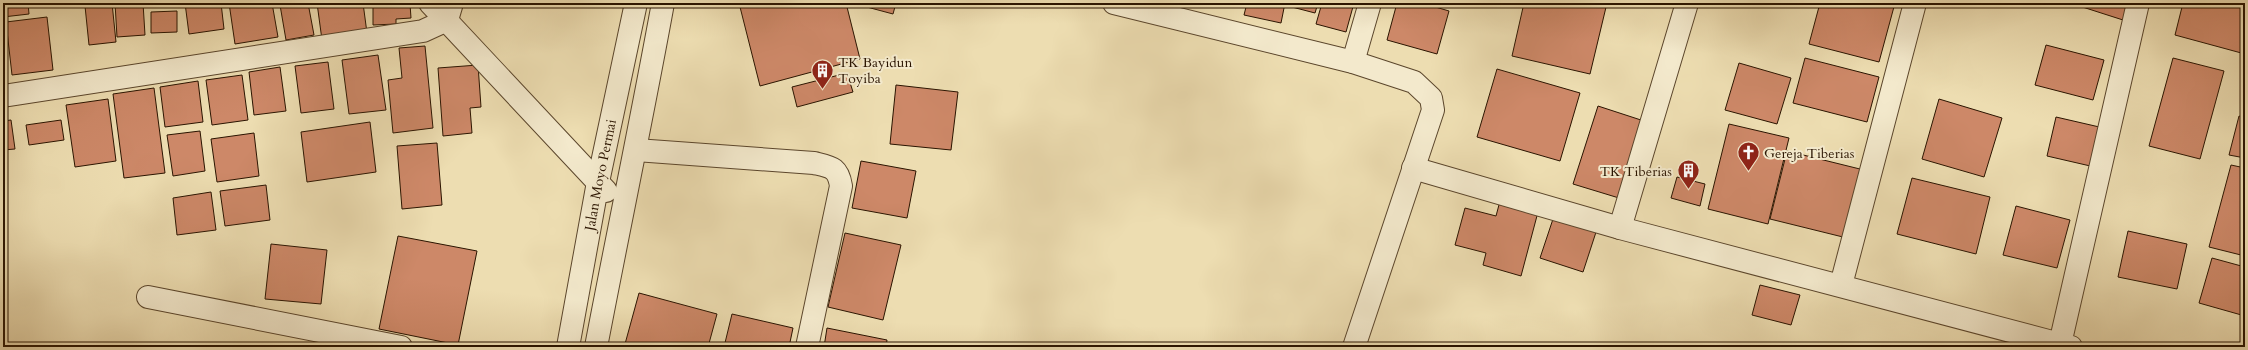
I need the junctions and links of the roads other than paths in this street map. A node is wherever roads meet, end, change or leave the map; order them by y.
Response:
1 (430, 3) edge
2 (636, 3) edge
3 (663, 3) edge
4 (1114, 3) edge
5 (1370, 3) edge
6 (1687, 3) edge
7 (1915, 3) edge
8 (2138, 3) edge
9 (449, 12) edge
10 (1353, 62) junction
11 (3, 96) edge
12 (636, 150) junction
13 (1413, 168) junction
14 (598, 182) junction
15 (622, 211) junction
16 (1620, 228) junction
17 (1841, 285) junction
18 (148, 297) dead end
19 (2066, 346) edge
20 (401, 347) edge
21 (568, 347) edge
22 (596, 347) edge
23 (807, 347) edge
24 (1354, 347) edge

1 - 9 street
2 - 14 street, Jalan Moyo Permai
3 - 12 street, Jalan Moyo Permai
4 - 10 street
5 - 10 street
6 - 16 street
7 - 17 street
8 - 19 street
9 - 11 street
9 - 14 street
10 - 13 street
12 - 15 street, Jalan Moyo Permai
12 - 23 street
13 - 16 street
13 - 24 street
14 - 15 street
14 - 21 street, Jalan Moyo Permai
15 - 22 street, Jalan Moyo Permai
16 - 17 street
17 - 19 street
18 - 20 street

